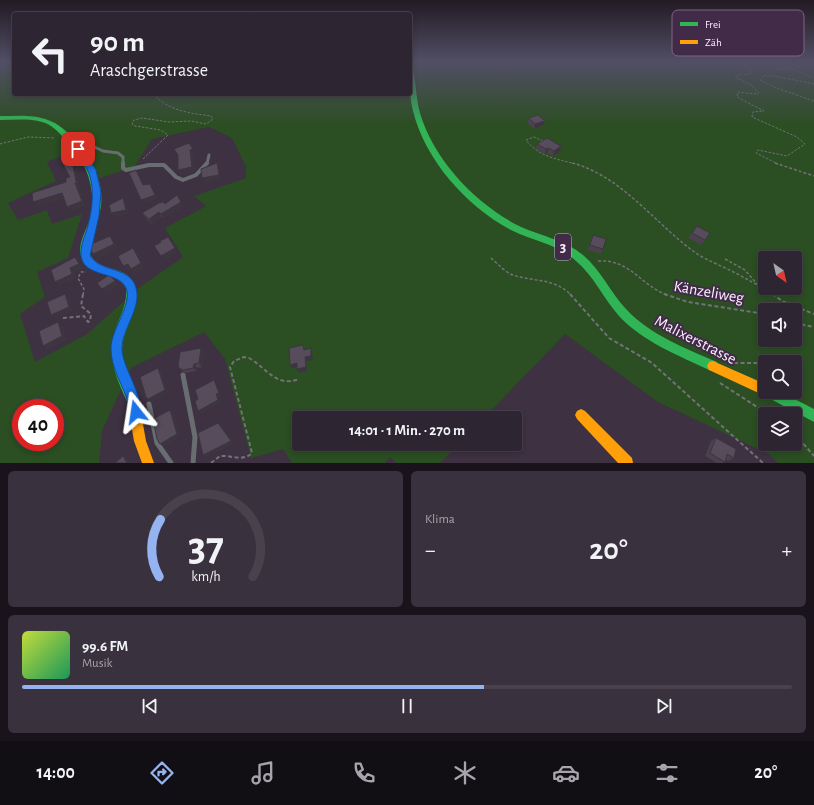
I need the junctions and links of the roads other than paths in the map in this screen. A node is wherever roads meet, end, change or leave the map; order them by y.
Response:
1 (413, 84) edge
2 (0, 118) edge
3 (75, 146) junction
4 (209, 155) dead end
5 (183, 375) edge
6 (758, 387) edge
7 (782, 399) edge
8 (149, 404) edge
9 (581, 415) dead end
10 (814, 416) edge
11 (148, 463) edge
12 (171, 463) edge
13 (193, 463) edge
14 (627, 463) edge

1 - 6 street, Malixerstrasse / 3
2 - 3 street
3 - 4 lane
3 - 11 street
5 - 13 lane
7 - 10 street
8 - 12 lane
9 - 14 street

